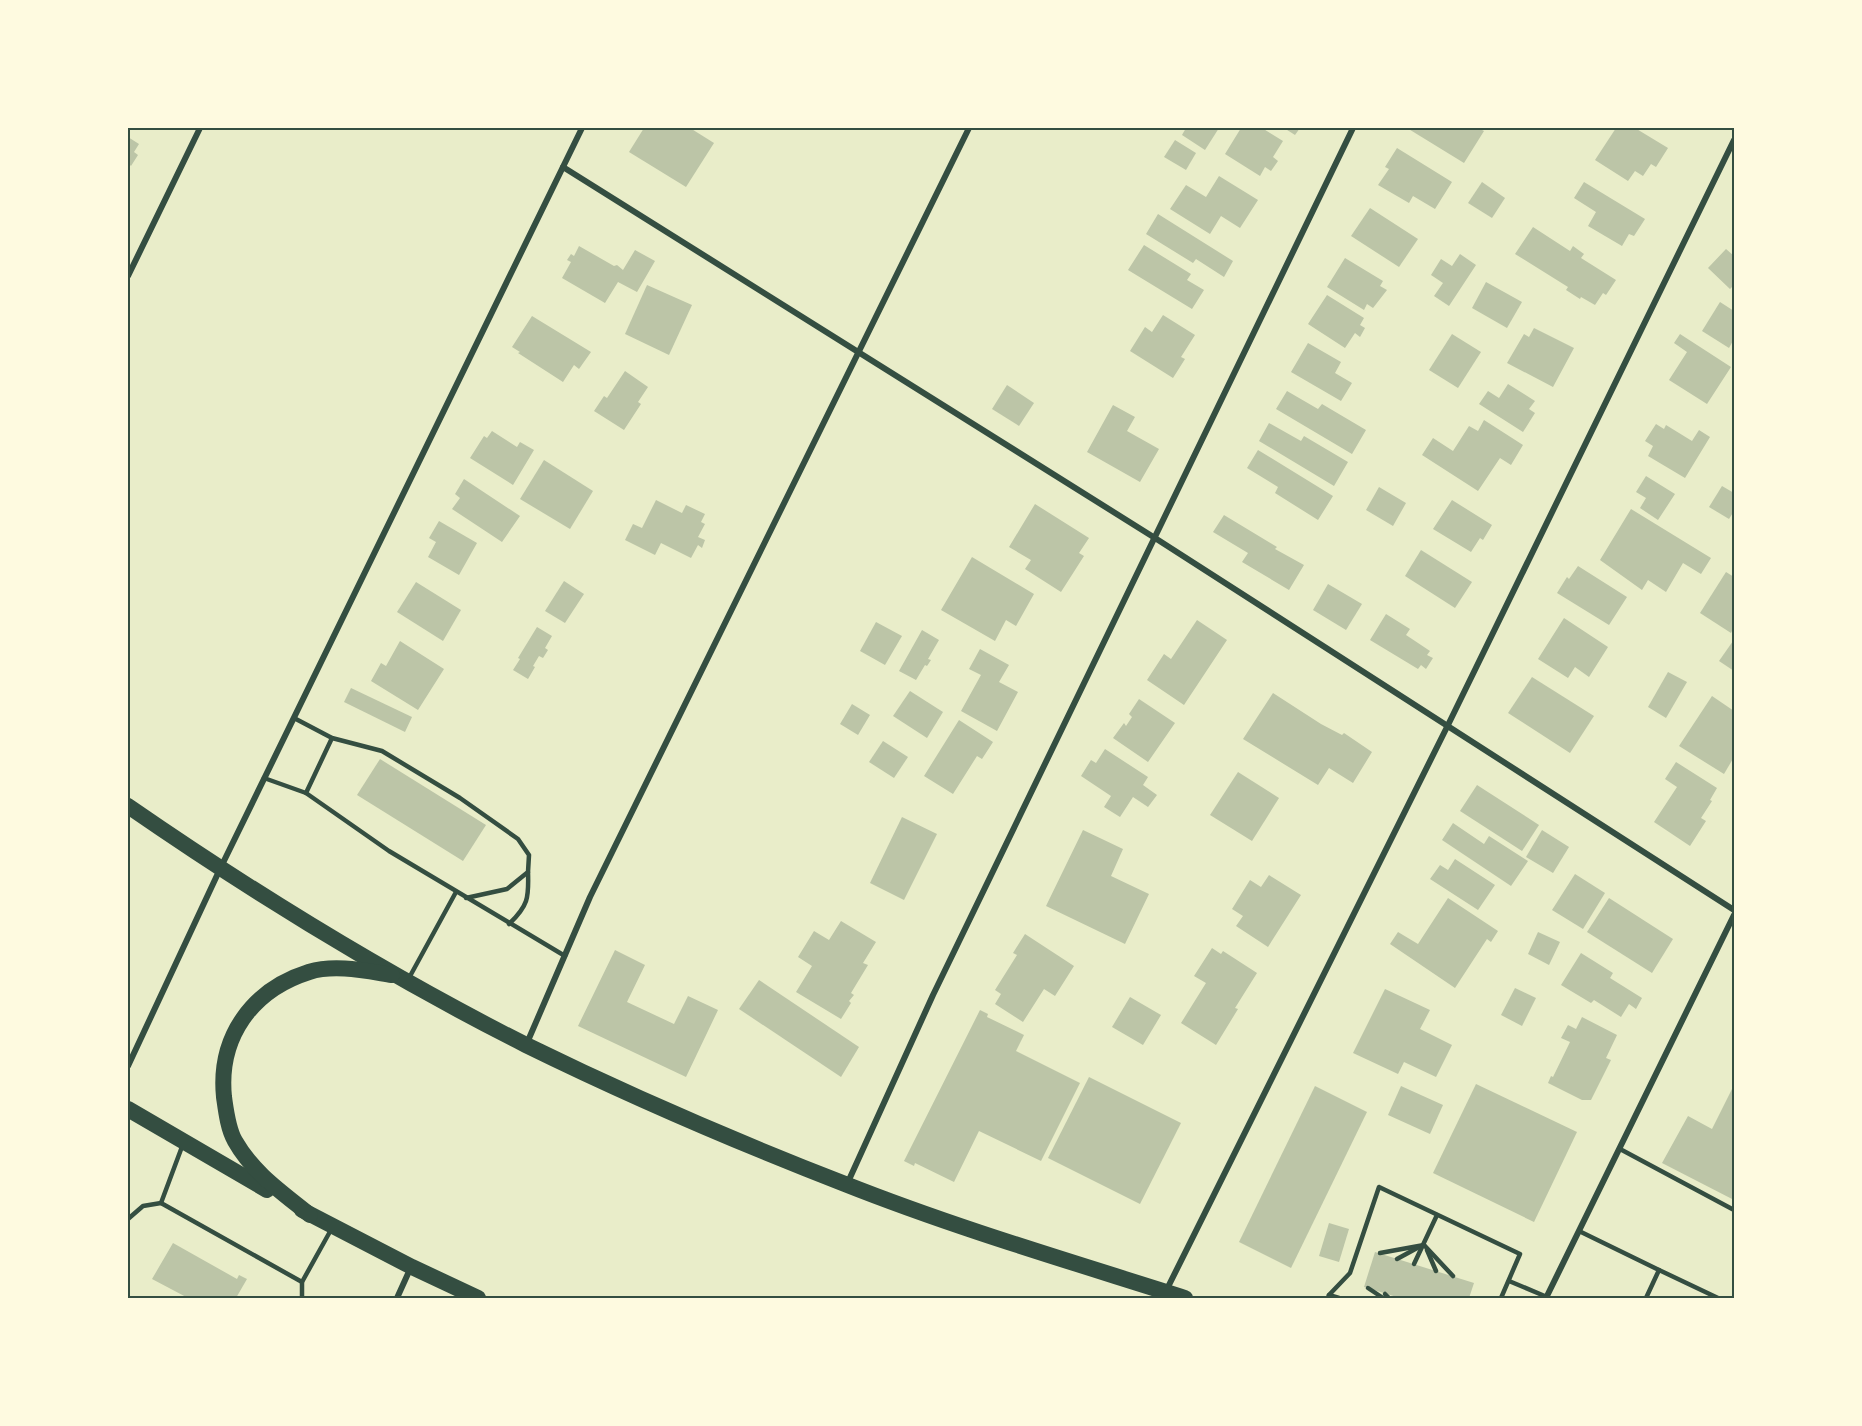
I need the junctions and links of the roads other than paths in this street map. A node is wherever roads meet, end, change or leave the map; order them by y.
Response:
1 (200, 128) edge
2 (582, 128) edge
3 (969, 128) edge
4 (1353, 128) edge
5 (1734, 140) edge
6 (563, 166) junction
7 (128, 276) edge
8 (858, 352) junction
9 (1155, 538) junction
10 (294, 718) junction
11 (1448, 725) junction
12 (332, 738) junction
13 (264, 778) junction
14 (306, 792) junction
15 (128, 806) edge
16 (220, 869) junction
17 (528, 872) junction
18 (456, 892) junction
19 (466, 898) junction
20 (1734, 913) edge
21 (509, 924) junction
22 (565, 956) junction
23 (403, 978) junction
24 (526, 1045) junction
25 (128, 1066) edge
26 (128, 1109) edge
27 (184, 1142) junction
28 (1620, 1149) junction
29 (846, 1185) junction
30 (161, 1203) junction
31 (1734, 1210) edge
32 (310, 1215) junction
33 (1437, 1215) junction
34 (128, 1219) edge
35 (332, 1227) junction
36 (1579, 1231) junction
37 (1424, 1245) junction
38 (1380, 1254) dead end
39 (1396, 1259) dead end
40 (1414, 1264) dead end
41 (412, 1267) junction
42 (1659, 1270) junction
43 (1436, 1271) dead end
44 (1454, 1276) dead end
45 (1509, 1281) junction
46 (302, 1282) junction
47 (1368, 1288) dead end
48 (1165, 1292) junction
49 (1384, 1296) edge
50 (1329, 1297) edge
51 (1547, 1298) edge
52 (302, 1299) edge
53 (397, 1299) edge
54 (478, 1299) edge
55 (1185, 1299) edge
56 (1339, 1299) edge
57 (1389, 1299) edge
58 (1501, 1299) edge
59 (1646, 1299) edge
60 (1718, 1299) edge

1 - 7 street
2 - 6 street
3 - 8 street
4 - 9 street
5 - 11 street
6 - 8 street
6 - 10 street
8 - 9 street
8 - 22 street
9 - 11 street
9 - 29 street
10 - 12 lane
10 - 13 street
11 - 20 street
11 - 48 street
12 - 14 lane
12 - 17 lane
13 - 14 lane
13 - 16 street
14 - 18 lane
15 - 16 highway
16 - 23 highway
16 - 25 street
17 - 19 lane
17 - 21 lane
18 - 19 lane
18 - 23 lane
19 - 21 lane
20 - 28 street
21 - 22 lane
22 - 24 street
23 - 24 highway
23 - 32 highway
24 - 29 highway
26 - 27 highway
27 - 30 lane
27 - 32 highway
28 - 31 lane
28 - 36 street
29 - 48 highway
30 - 34 lane
30 - 46 lane
32 - 35 highway
33 - 37 lane
33 - 45 lane
33 - 50 lane
35 - 41 highway
35 - 46 lane
36 - 42 lane
36 - 51 street
37 - 38 lane
37 - 39 lane
37 - 40 lane
37 - 43 lane
37 - 44 lane
41 - 53 street
41 - 54 highway
42 - 59 lane
42 - 60 lane
45 - 51 lane
45 - 58 lane
46 - 52 lane
47 - 49 lane
48 - 55 highway
49 - 57 lane
50 - 56 lane

